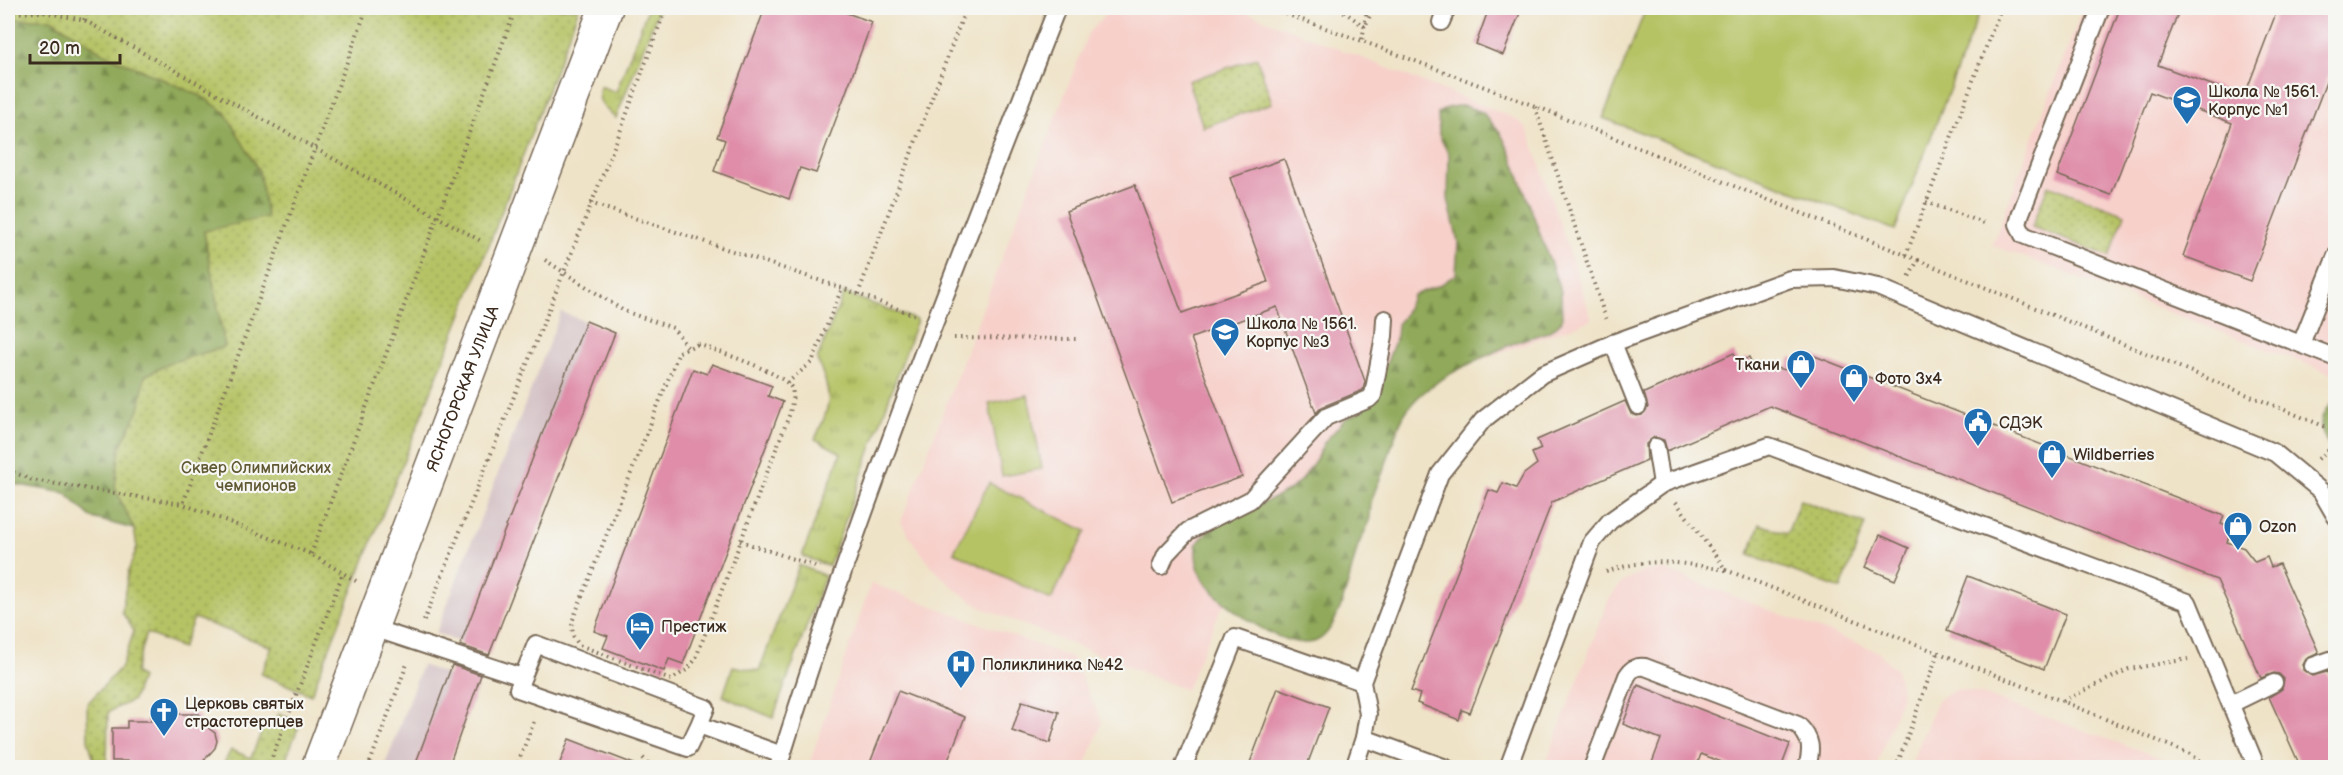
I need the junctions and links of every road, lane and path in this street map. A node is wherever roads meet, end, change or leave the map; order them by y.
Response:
1 (88, 8) edge
2 (367, 8) edge
3 (516, 8) edge
4 (606, 8) edge
5 (666, 8) edge
6 (966, 8) edge
7 (1057, 8) edge
8 (1269, 8) edge
9 (1339, 8) edge
10 (1367, 8) edge
11 (1373, 8) edge
12 (2001, 8) edge
13 (2101, 8) edge
14 (8, 13) edge
15 (84, 20) junction
16 (1365, 27) junction
17 (1362, 41) junction
18 (1535, 106) junction
19 (313, 148) junction
20 (1926, 202) junction
21 (590, 203) junction
22 (437, 216) junction
23 (1984, 223) dead end
24 (489, 245) dead end
25 (1906, 255) junction
26 (2336, 256) edge
27 (545, 260) dead end
28 (1918, 260) junction
29 (564, 273) junction
30 (842, 288) junction
31 (858, 294) junction
32 (1898, 295) junction
33 (1384, 319) dead end
34 (932, 330) junction
35 (1078, 339) dead end
36 (1614, 343) junction
37 (2301, 344) junction
38 (688, 348) junction
39 (2336, 357) edge
40 (787, 383) junction
41 (1638, 406) dead end
42 (2336, 431) edge
43 (1656, 447) dead end
44 (8, 470) edge
45 (1662, 484) junction
46 (183, 504) junction
47 (2336, 517) edge
48 (740, 541) junction
49 (311, 554) junction
50 (1161, 566) dead end
51 (1726, 570) junction
52 (343, 573) junction
53 (841, 576) junction
54 (1579, 580) junction
55 (382, 596) junction
56 (424, 621) junction
57 (370, 627) junction
58 (415, 643) junction
59 (1938, 653) junction
60 (2209, 655) junction
61 (2336, 658) edge
62 (2313, 666) dead end
63 (522, 678) junction
64 (1362, 682) junction
65 (2274, 683) dead end
66 (2062, 701) junction
67 (2231, 704) junction
68 (547, 721) dead end
69 (699, 725) junction
70 (1364, 738) junction
71 (635, 751) dead end
72 (779, 761) edge
73 (268, 768) edge
74 (318, 768) edge
75 (368, 768) edge
76 (516, 768) edge
77 (649, 768) edge
78 (1182, 768) edge
79 (1354, 768) edge
80 (1446, 768) edge
81 (1508, 768) edge
82 (1592, 768) edge
83 (1807, 768) edge
84 (1896, 768) edge
85 (2208, 768) edge
86 (2257, 768) edge

1 - 15 path
2 - 19 path
3 - 22 path
4 - 55 main road, ЯСНОГОРСКАЯ УЛИЦА
5 - 21 path
6 - 31 path
7 - 34 lane
8 - 17 path
9 - 16 path
10 - 16 path
11 - 16 path
12 - 20 path
13 - 37 lane
14 - 15 path
15 - 19 path
16 - 17 path
17 - 18 path
18 - 25 path
18 - 36 path
19 - 22 path
19 - 46 path
20 - 23 path
20 - 25 path
21 - 29 path
21 - 30 path
22 - 24 path
22 - 49 path
25 - 28 path
26 - 37 lane
27 - 29 path
28 - 32 path
28 - 42 path
29 - 38 path
29 - 56 path
30 - 31 path
30 - 40 path
31 - 34 path
32 - 36 lane
32 - 47 lane
33 - 50 lane
34 - 35 path
34 - 53 lane
36 - 41 lane
36 - 64 lane
37 - 39 lane
38 - 40 path
38 - 48 path
40 - 48 path
43 - 45 lane
44 - 46 path
45 - 51 path
45 - 54 lane
45 - 60 lane
46 - 49 path
48 - 53 path
49 - 52 path
51 - 54 path
51 - 59 path
52 - 55 path
52 - 73 path
53 - 72 lane
54 - 81 lane
55 - 56 path
55 - 57 main road, ЯСНОГОРСКАЯ УЛИЦА
56 - 58 path
57 - 58 lane
57 - 74 main road, ЯСНОГОРСКАЯ УЛИЦА
58 - 63 lane
58 - 75 path
59 - 66 path
59 - 84 path
60 - 66 path
60 - 67 lane
61 - 62 lane
63 - 69 lane
63 - 69 lane
64 - 70 lane
64 - 78 lane
65 - 67 lane
66 - 85 path
67 - 86 lane
68 - 76 path
69 - 72 lane
70 - 79 lane
70 - 80 lane
71 - 77 path
82 - 83 lane

